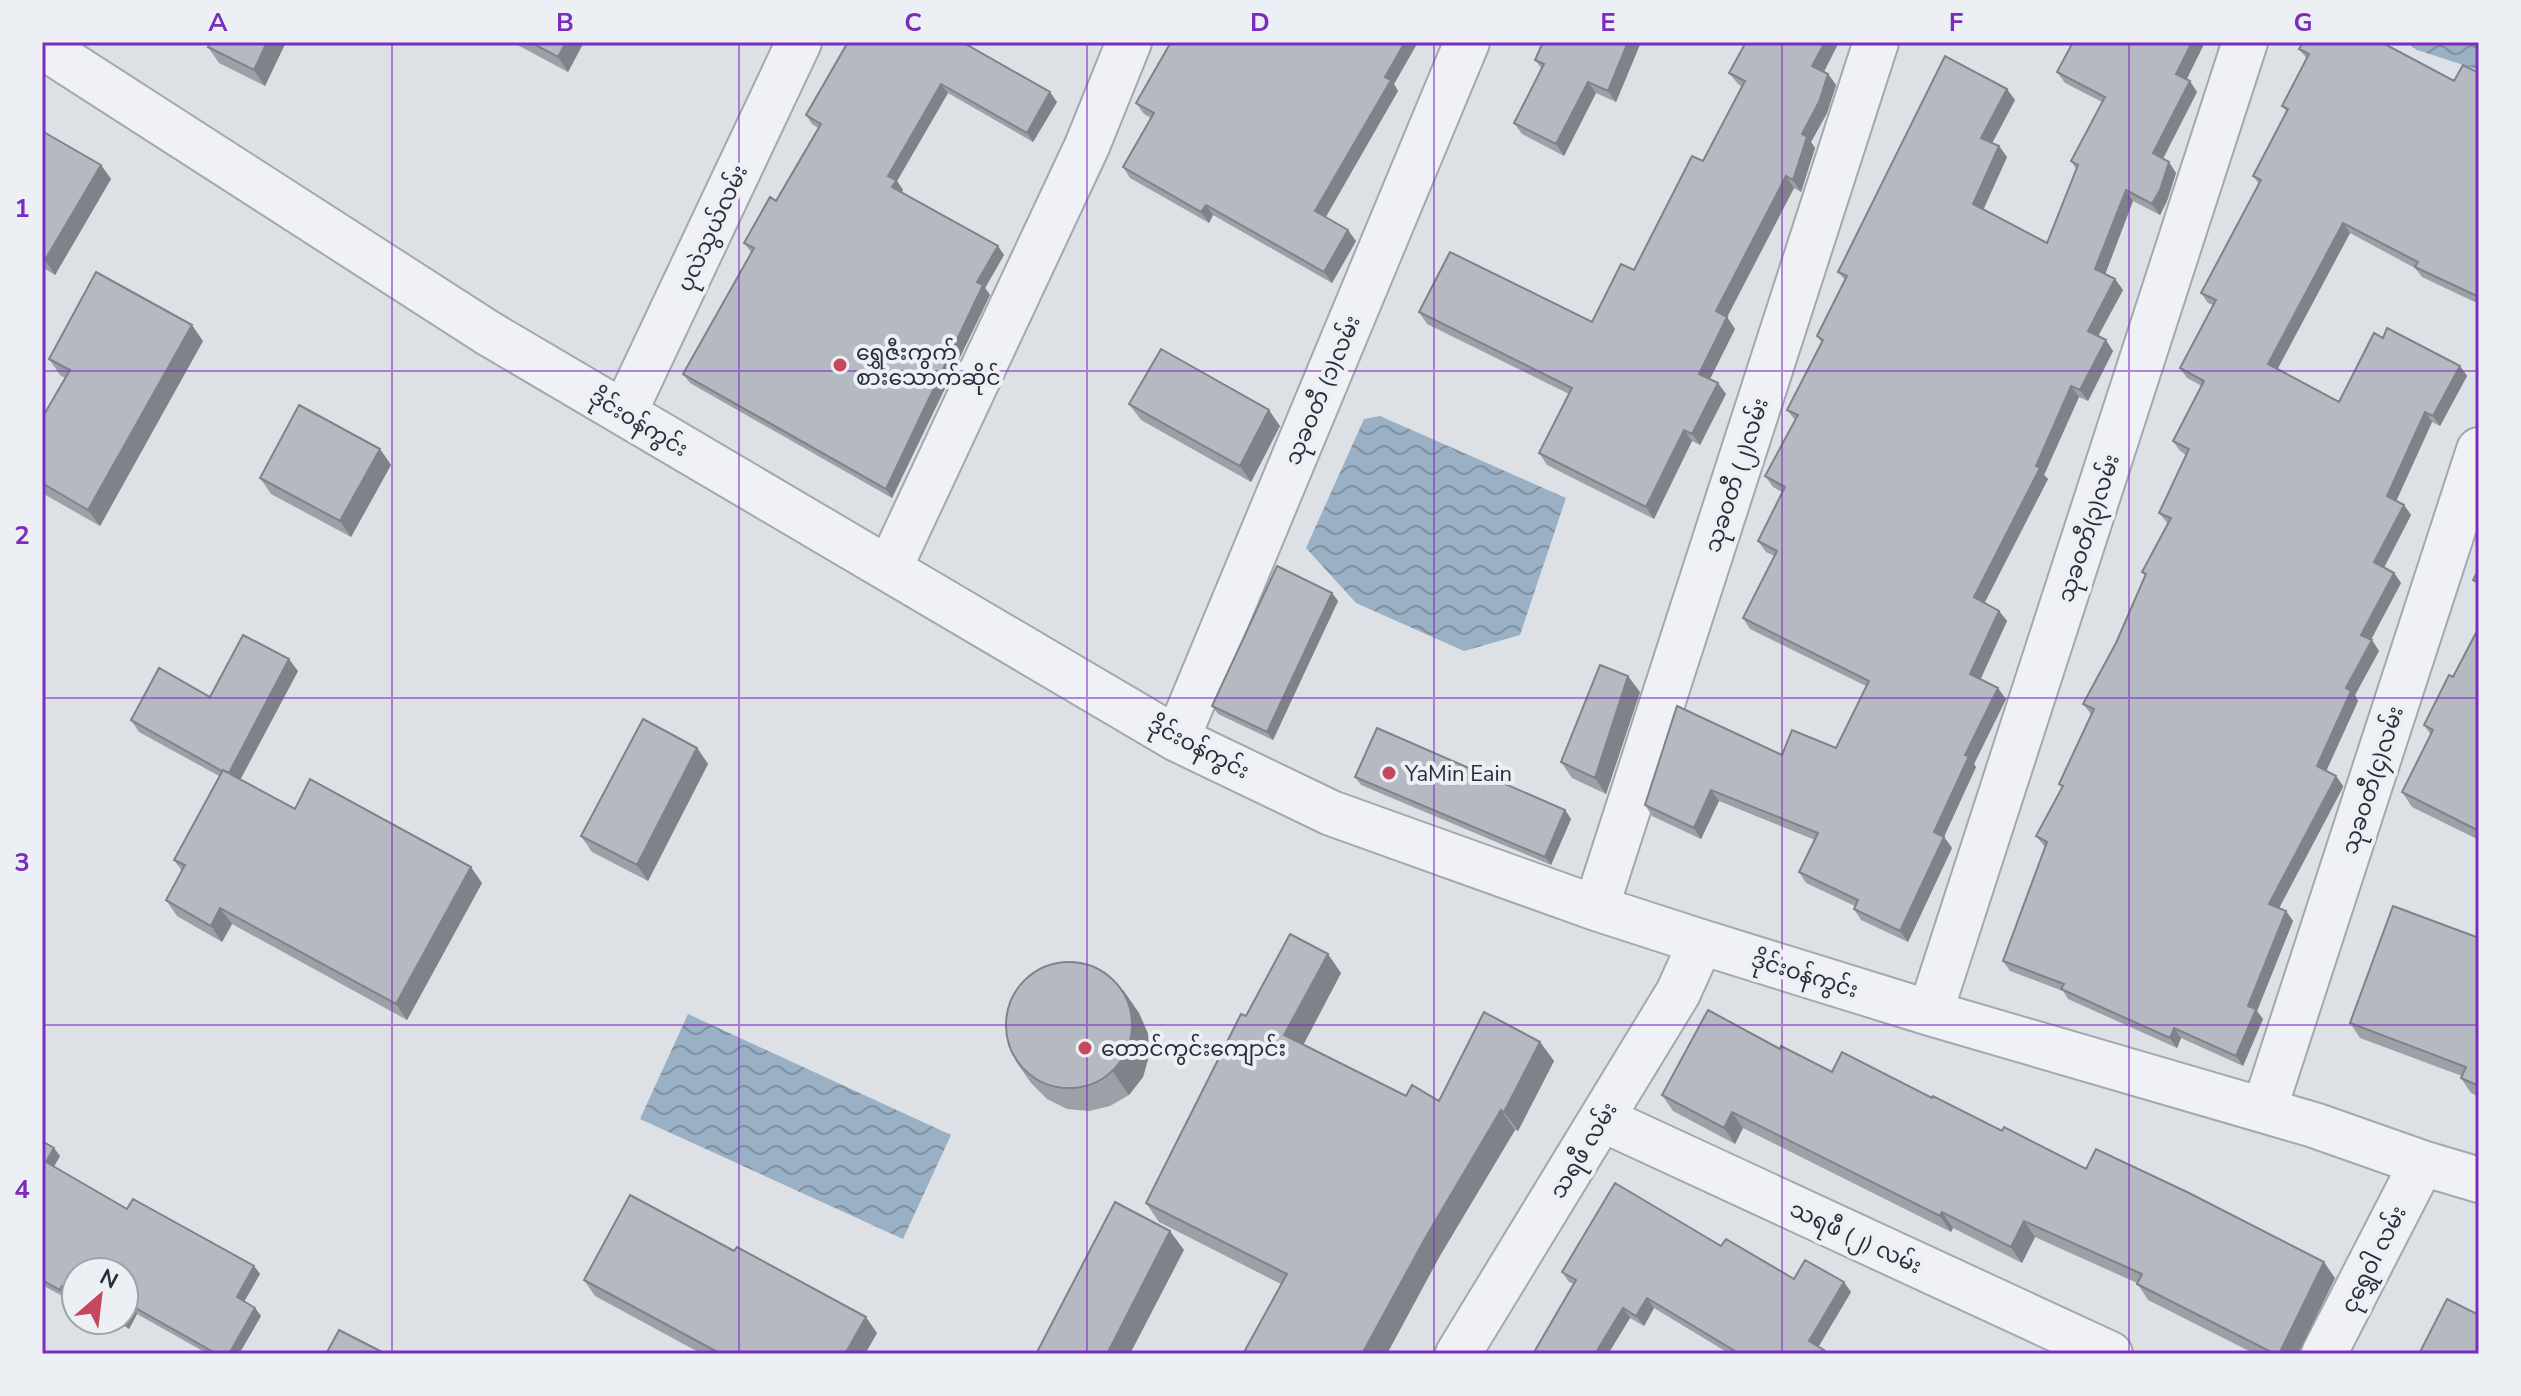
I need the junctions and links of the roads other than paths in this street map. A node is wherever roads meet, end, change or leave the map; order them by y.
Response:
1 (799, 42) edge
2 (1129, 42) edge
3 (1467, 42) edge
4 (1876, 42) edge
5 (2245, 42) edge
6 (45, 56) edge
7 (624, 413) junction
8 (2479, 450) edge
9 (889, 569) junction
10 (1177, 739) junction
11 (1596, 908) junction
12 (1701, 942) junction
13 (1930, 1013) junction
14 (2264, 1110) junction
15 (1602, 1119) junction
16 (2422, 1163) junction
17 (2479, 1180) edge
18 (1458, 1354) edge
19 (2110, 1354) edge
20 (2324, 1354) edge

1 - 7 street, ပုလဲသွယ်လမ်း
2 - 9 street
3 - 10 street, သုခဝတီ (၁)လမ်း
4 - 11 street, သုခဝတီ (၂)လမ်း
5 - 13 street, သုခဝတီ(၃)လမ်း
6 - 7 street, ဒိုင်းဝန်ကွင်း
7 - 9 street, ဒိုင်းဝန်ကွင်း
8 - 14 street, သုခဝတီ(၄)လမ်း
9 - 10 street, ဒိုင်းဝန်ကွင်း
10 - 11 street, ဒိုင်းဝန်ကွင်း
11 - 12 street, ဒိုင်းဝန်ကွင်း
12 - 13 street, ဒိုင်းဝန်ကွင်း
12 - 15 street, သရဖီ လမ်း
13 - 14 street, ဒိုင်းဝန်ကွင်း
14 - 16 street, ဒိုင်းဝန်ကွင်း
15 - 18 street, သရဖီ လမ်း
15 - 19 street, သရဖီ (၂) လမ်း
16 - 17 street, ဒိုင်းဝန်ကွင်း
16 - 20 street, ငုရွှေဝါ လမ်း

